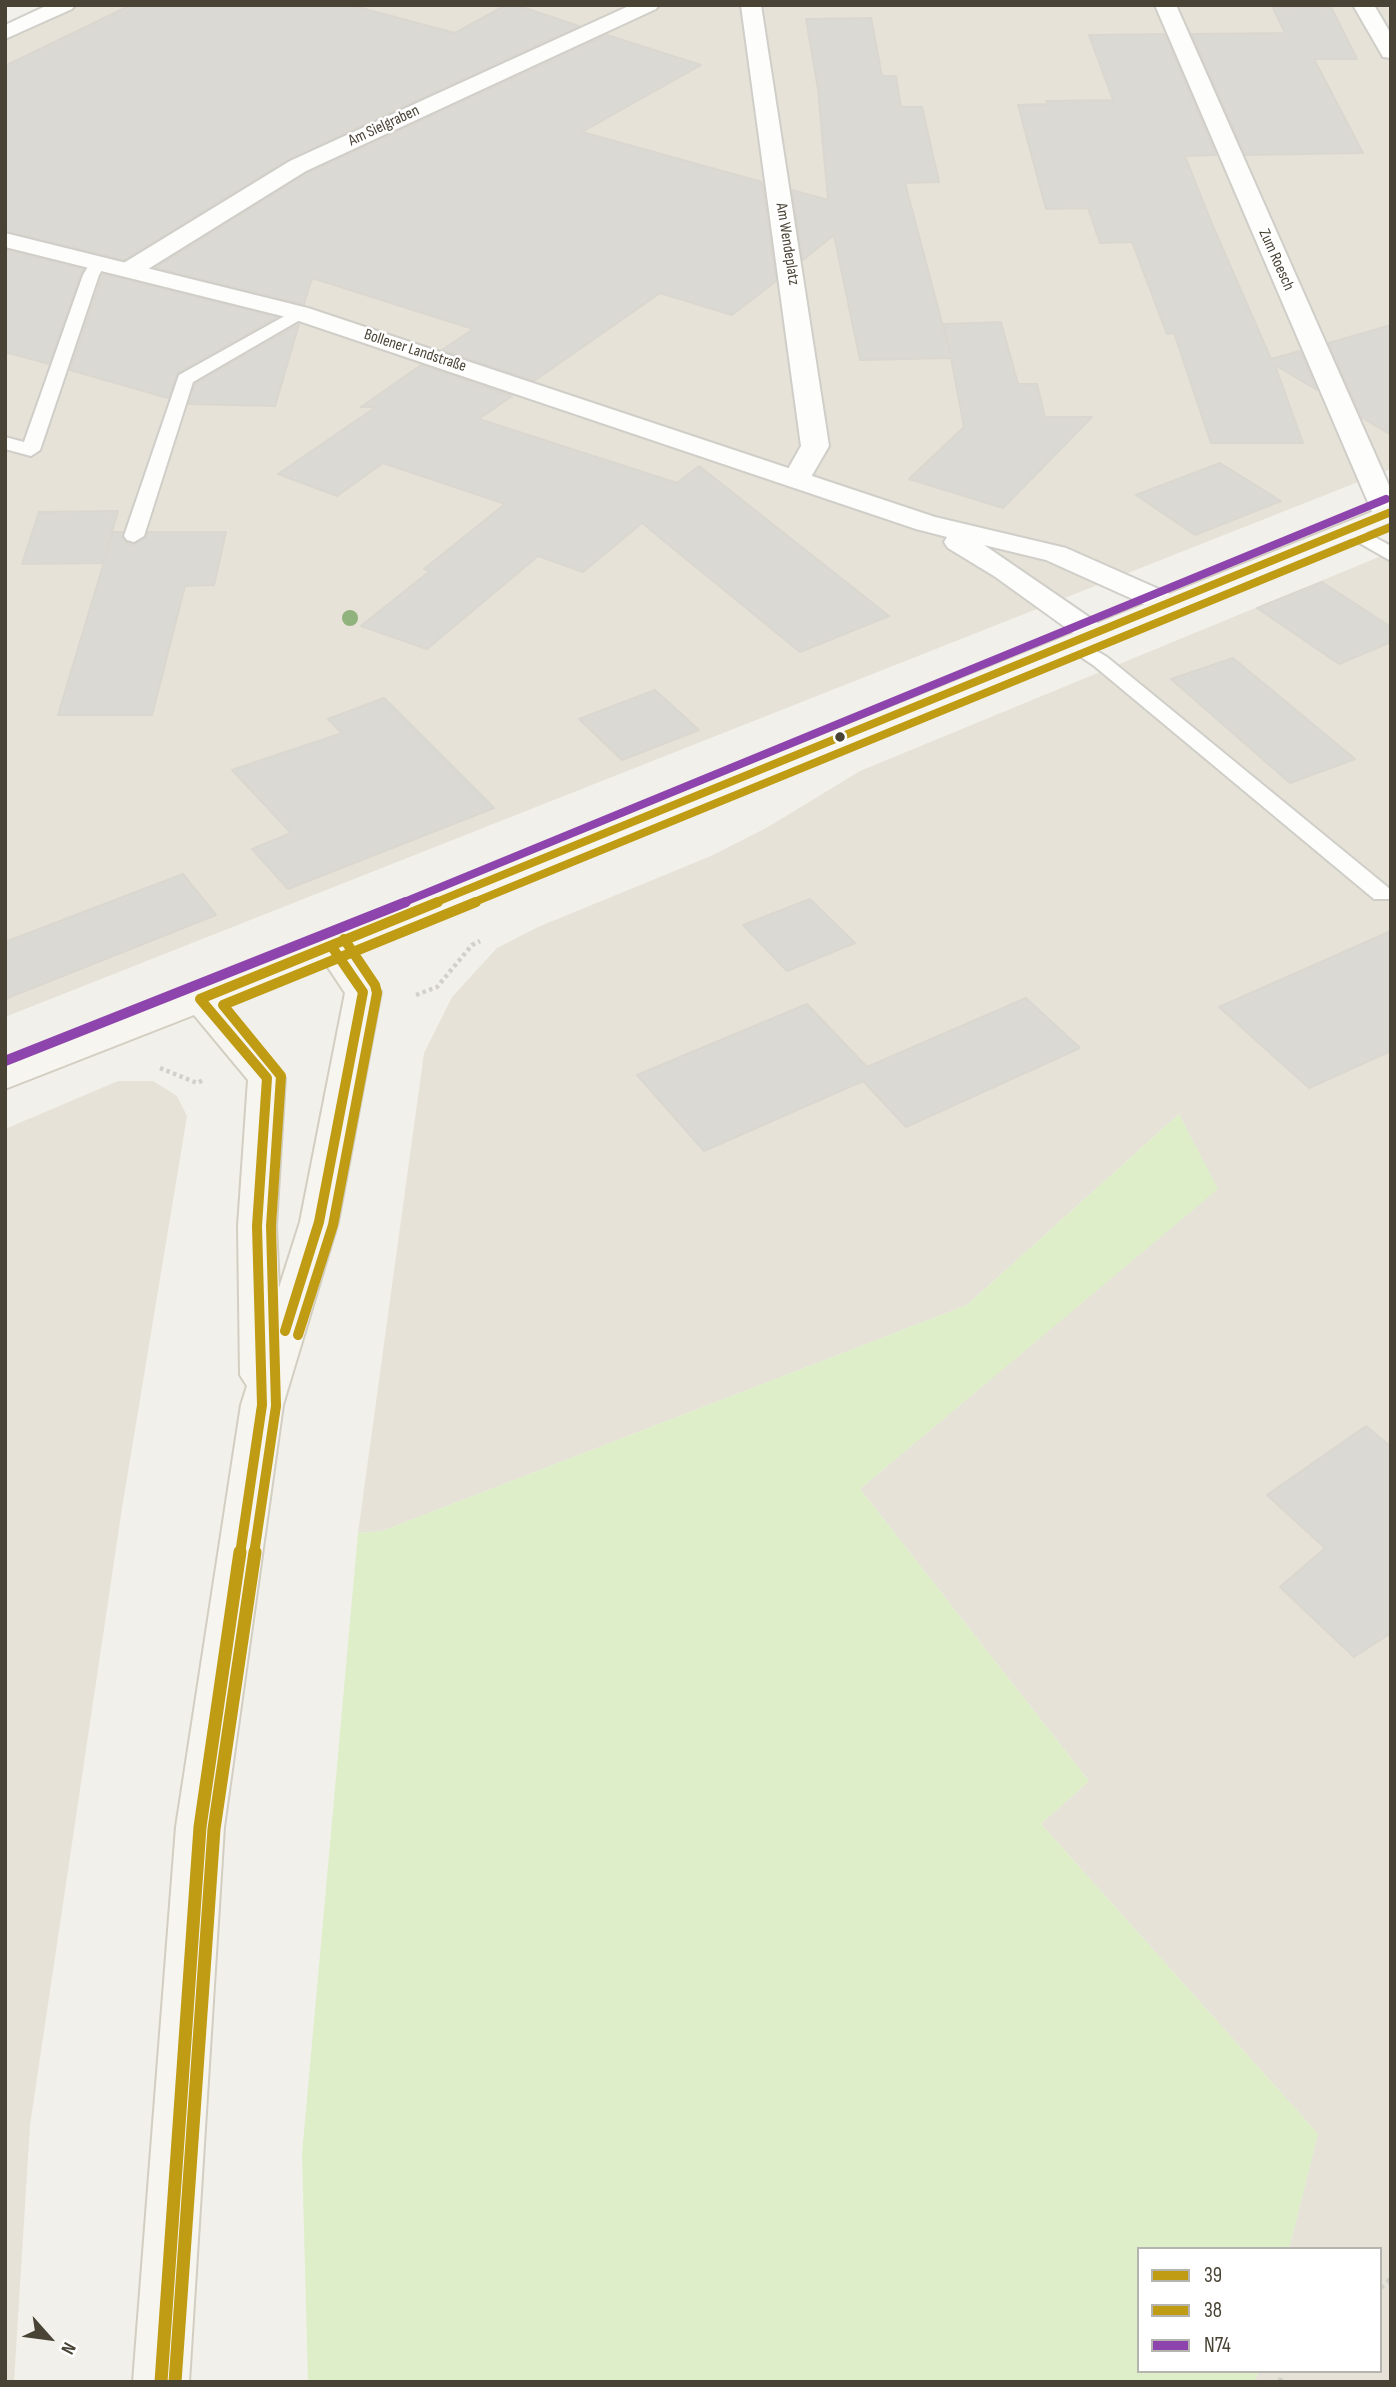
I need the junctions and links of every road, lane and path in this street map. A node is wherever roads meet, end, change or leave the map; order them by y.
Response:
1 (65, 5) edge
2 (649, 5) edge
3 (751, 5) edge
4 (1165, 5) edge
5 (1363, 5) edge
6 (5, 33) edge
7 (1391, 52) edge
8 (5, 240) edge
9 (99, 262) junction
10 (131, 269) junction
11 (299, 313) junction
12 (5, 443) edge
13 (797, 478) junction
14 (1389, 513) edge
15 (926, 523) junction
16 (1349, 528) junction
17 (134, 536) dead end
18 (1391, 555) edge
19 (1168, 604) junction
20 (1083, 638) junction
21 (1382, 894) dead end
22 (332, 947) junction
23 (201, 999) junction
24 (5, 1076) edge
25 (262, 1405) junction
26 (161, 2382) edge

1 - 6 street
2 - 10 street, Am Sielgraben
3 - 13 street, Am Wendeplatz
4 - 14 street, Zum Roesch
5 - 7 street
8 - 9 street, Bollener Landstraße
9 - 10 street, Bollener Landstraße
9 - 12 lane
10 - 11 street, Bollener Landstraße
11 - 13 street, Bollener Landstraße
11 - 17 lane
13 - 15 street, Bollener Landstraße
14 - 16 main road
15 - 19 street, Bollener Landstraße
15 - 20 street, Bollener Landstraße
16 - 18 lane
16 - 19 main road
19 - 20 main road
20 - 21 lane
20 - 22 main road
22 - 23 main road
22 - 25 main road
23 - 24 main road
23 - 25 main road
25 - 26 main road

